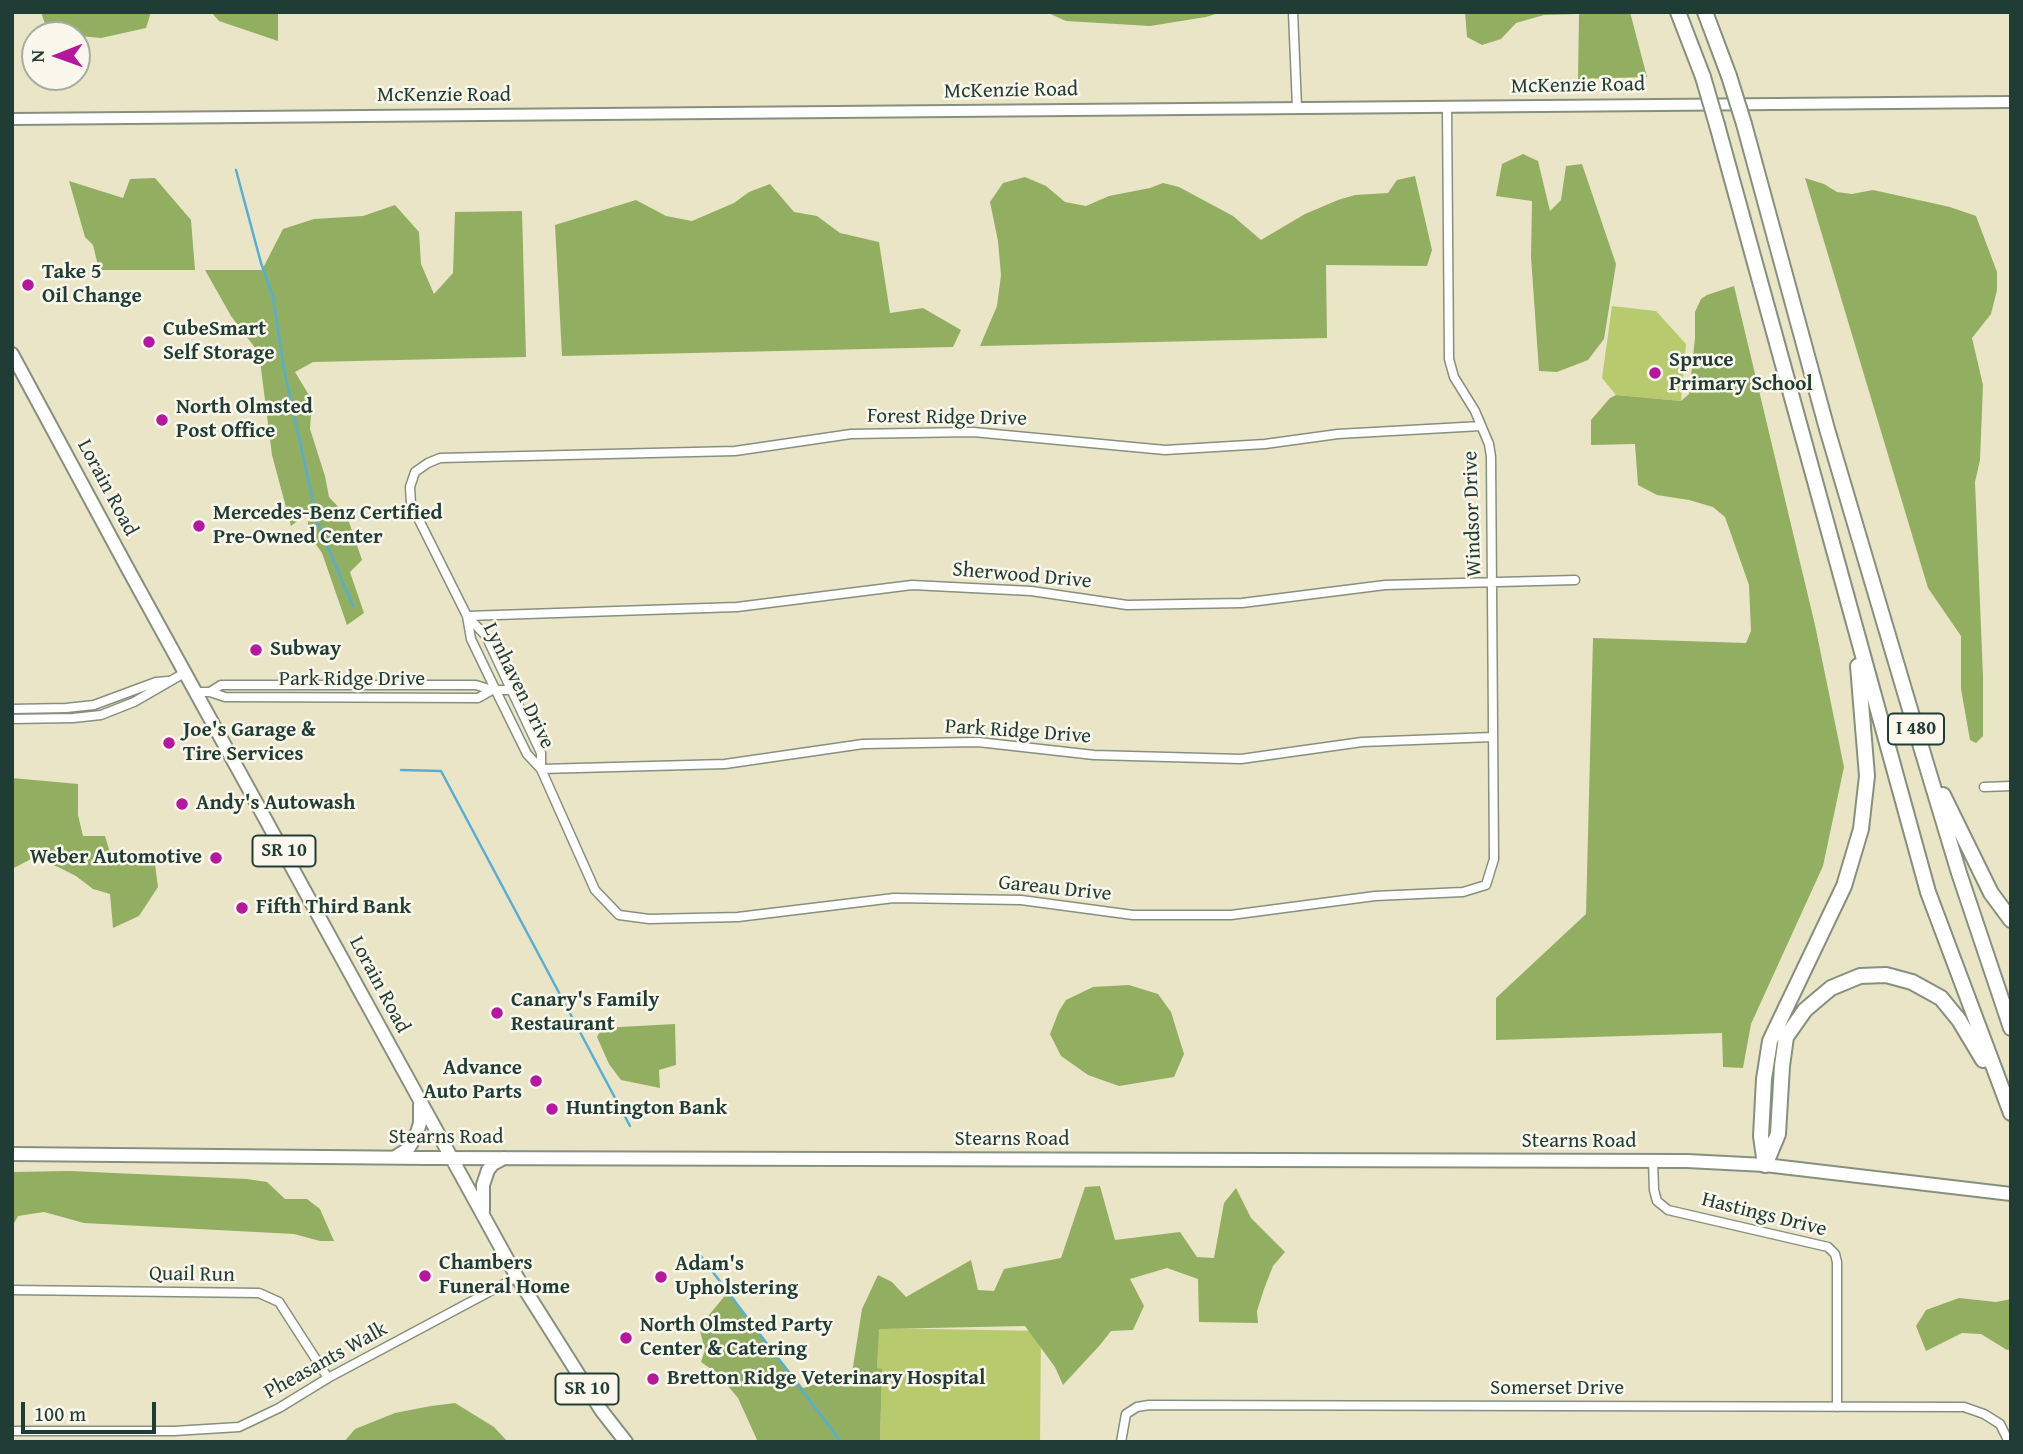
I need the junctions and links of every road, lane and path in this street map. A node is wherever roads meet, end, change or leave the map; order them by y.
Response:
1 (1293, 12) edge
2 (1678, 12) edge
3 (1705, 12) edge
4 (2011, 102) edge
5 (1297, 107) junction
6 (1447, 107) junction
7 (12, 119) edge
8 (12, 354) edge
9 (1481, 426) junction
10 (415, 472) joint
11 (1575, 580) dead end
12 (1493, 582) junction
13 (467, 616) junction
14 (1852, 616) junction
15 (186, 672) junction
16 (168, 681) junction
17 (494, 690) junction
18 (511, 690) junction
19 (204, 692) junction
20 (127, 694) junction
21 (131, 704) junction
22 (64, 708) junction
23 (12, 709) edge
24 (64, 718) junction
25 (12, 719) edge
26 (1492, 737) junction
27 (1922, 750) junction
28 (541, 769) junction
29 (2011, 786) edge
30 (1984, 787) dead end
31 (1486, 885) joint
32 (619, 915) joint
33 (2011, 920) edge
34 (2011, 1028) edge
35 (2002, 1091) junction
36 (418, 1098) junction
37 (2011, 1113) edge
38 (12, 1154) edge
39 (394, 1157) junction
40 (451, 1158) junction
41 (505, 1158) junction
42 (1653, 1161) junction
43 (1765, 1165) junction
44 (2008, 1194) edge
45 (484, 1218) junction
46 (517, 1277) junction
47 (12, 1290) edge
48 (328, 1378) junction
49 (1837, 1407) junction
50 (12, 1431) edge
51 (174, 1431) junction
52 (174, 1441) edge
53 (626, 1442) edge
54 (1121, 1442) edge
55 (2009, 1442) edge

1 - 5 street
2 - 14 highway, I 480, bridge
3 - 27 highway, I 480, bridge
4 - 6 street, McKenzie Road
5 - 6 street, McKenzie Road
5 - 7 street, McKenzie Road
6 - 9 street, Windsor Drive
8 - 15 main road, Lorain Road / SR 10
9 - 10 street, Forest Ridge Drive
9 - 12 street, Windsor Drive
10 - 13 street, Lynhaven Drive
11 - 12 street, Sherwood Drive
12 - 13 street, Sherwood Drive
12 - 26 street, Windsor Drive
13 - 17 street, Lynhaven Drive
13 - 18 street, Lynhaven Drive
14 - 35 highway, I 480
14 - 43 highway
15 - 16 street
15 - 19 main road, Lorain Road / SR 10
16 - 20 street
16 - 21 street
17 - 18 street, Park Ridge Drive
17 - 19 street, Park Ridge Drive
17 - 28 street, Lynhaven Drive
18 - 28 street, Lynhaven Drive
19 - 36 main road, Lorain Road / SR 10
20 - 21 street
20 - 22 street
21 - 24 street
22 - 23 street
22 - 24 street
24 - 25 street
26 - 28 street, Park Ridge Drive
26 - 31 street, Windsor Drive
27 - 33 highway
27 - 34 highway, I 480
28 - 32 street, Lynhaven Drive
29 - 30 street
31 - 32 street, Gareau Drive
35 - 37 highway, I 480
35 - 43 highway
36 - 39 main road
36 - 40 main road, Lorain Road / SR 10
38 - 39 main road, Stearns Road
39 - 40 main road, Stearns Road
40 - 41 main road, Stearns Road
40 - 45 main road, Lorain Road / SR 10
41 - 42 main road, Stearns Road
41 - 45 main road
42 - 43 main road, Stearns Road
42 - 49 street, Hastings Drive
43 - 44 main road, Stearns Road
45 - 46 main road, Lorain Road / SR 10
46 - 48 street, Pheasants Walk
46 - 53 main road, Lorain Road / SR 10
47 - 48 street, Quail Run
48 - 51 street, Pheasants Walk
49 - 54 street, Somerset Drive
49 - 55 street, Somerset Drive
50 - 51 street, Pheasants Walk
51 - 52 street

